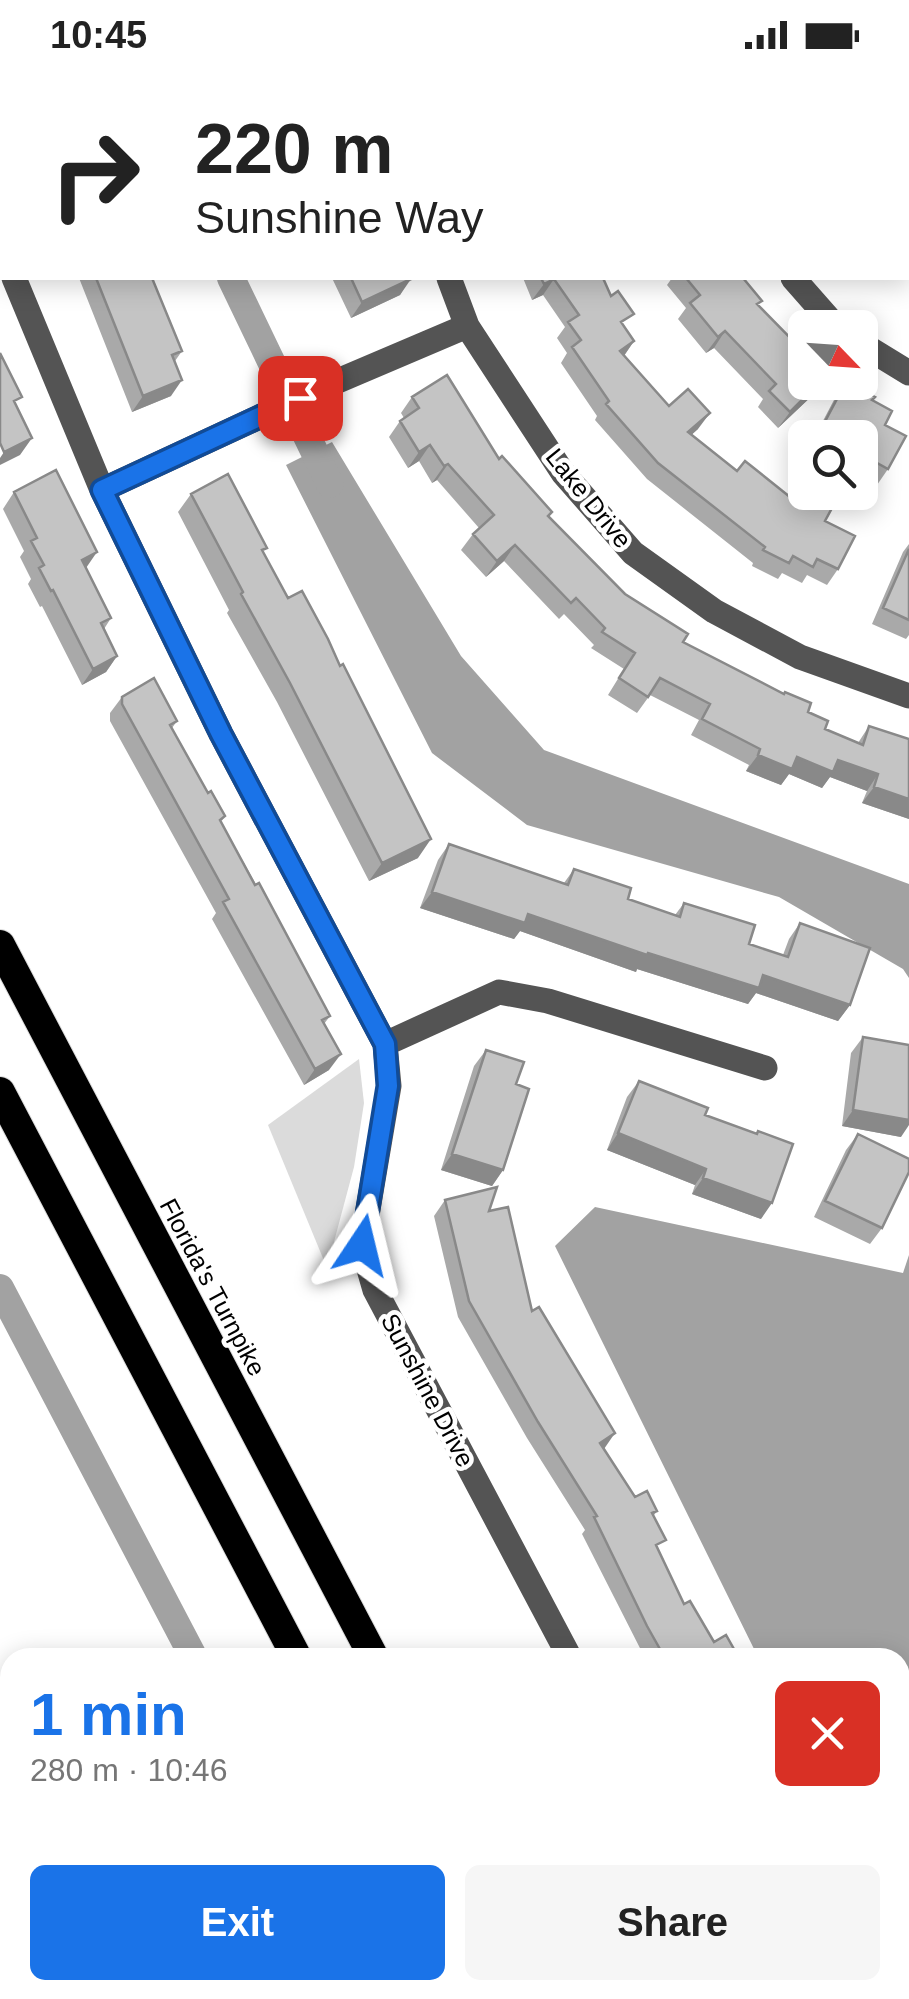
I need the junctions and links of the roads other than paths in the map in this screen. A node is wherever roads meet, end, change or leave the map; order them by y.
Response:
1 (15, 280) edge
2 (450, 280) edge
3 (795, 280) edge
4 (822, 310) edge
5 (466, 326) junction
6 (878, 353) edge
7 (909, 373) edge
8 (102, 490) junction
9 (909, 696) edge
10 (0, 945) edge
11 (385, 1044) junction
12 (765, 1068) dead end
13 (0, 1092) edge
14 (291, 1648) edge
15 (369, 1648) edge
16 (565, 1648) edge

1 - 8 street, Sunshine Drive
2 - 5 street, Lake Drive
3 - 4 street
5 - 8 street
5 - 9 street, Lake Drive
6 - 7 street
8 - 11 street, Sunshine Drive
10 - 15 highway, Florida's Turnpike
11 - 12 street
11 - 16 street, Sunshine Drive
13 - 14 highway

